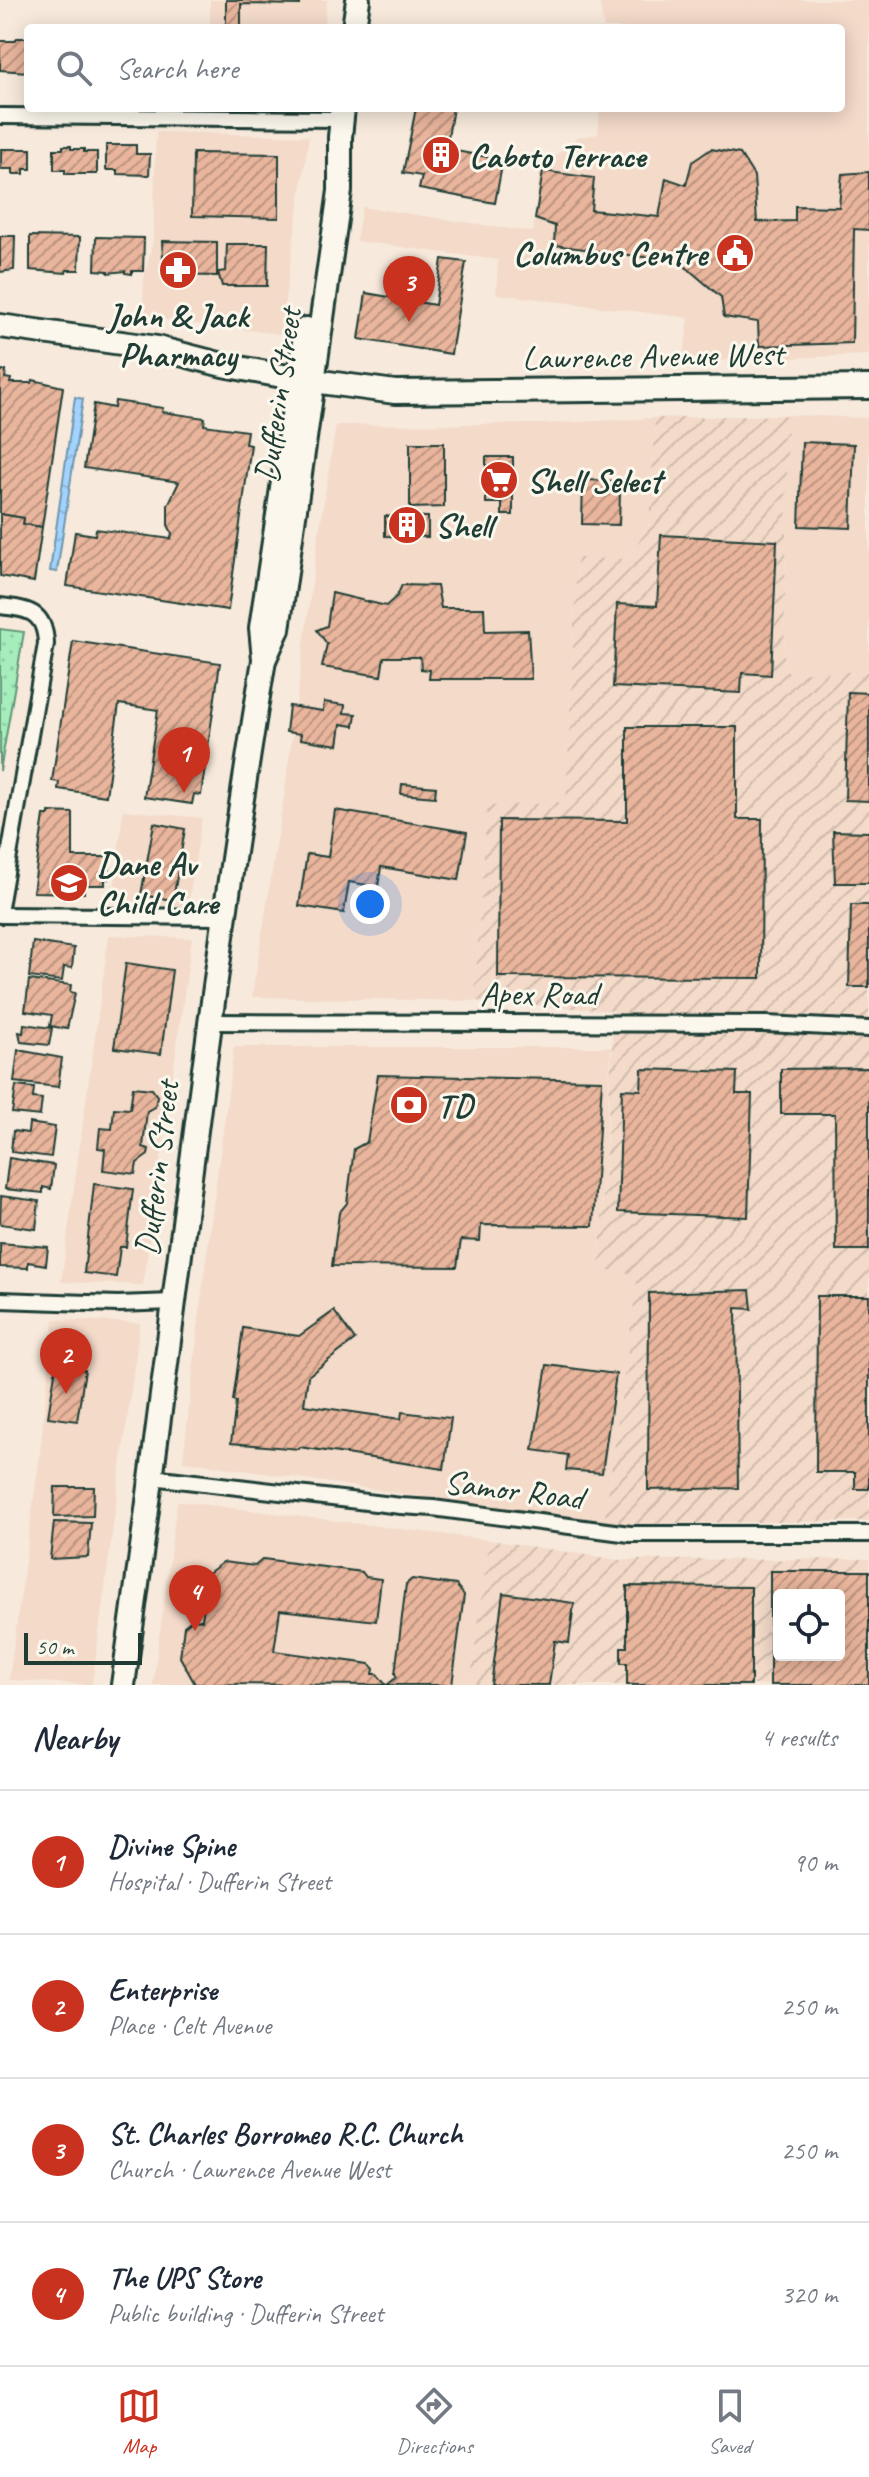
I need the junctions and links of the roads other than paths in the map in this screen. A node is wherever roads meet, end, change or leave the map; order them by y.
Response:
1 (358, 0) edge
2 (355, 24) edge
3 (0, 116) edge
4 (341, 121) edge
5 (0, 326) edge
6 (307, 374) junction
7 (869, 387) edge
8 (0, 606) edge
9 (0, 907) edge
10 (0, 915) edge
11 (223, 917) junction
12 (208, 1022) junction
13 (869, 1029) edge
14 (0, 1300) edge
15 (173, 1302) junction
16 (152, 1477) junction
17 (869, 1534) edge
18 (123, 1685) edge

1 - 2 main road
3 - 4 street
4 - 6 main road, Dufferin Street
5 - 6 main road, Lawrence Avenue West
6 - 7 main road, Lawrence Avenue West
6 - 11 main road, Dufferin Street
8 - 9 street
10 - 11 street
11 - 12 main road, Dufferin Street
12 - 13 street, Apex Road
12 - 15 main road, Dufferin Street
14 - 15 street
15 - 16 main road, Dufferin Street
16 - 17 street, Samor Road
16 - 18 main road, Dufferin Street

